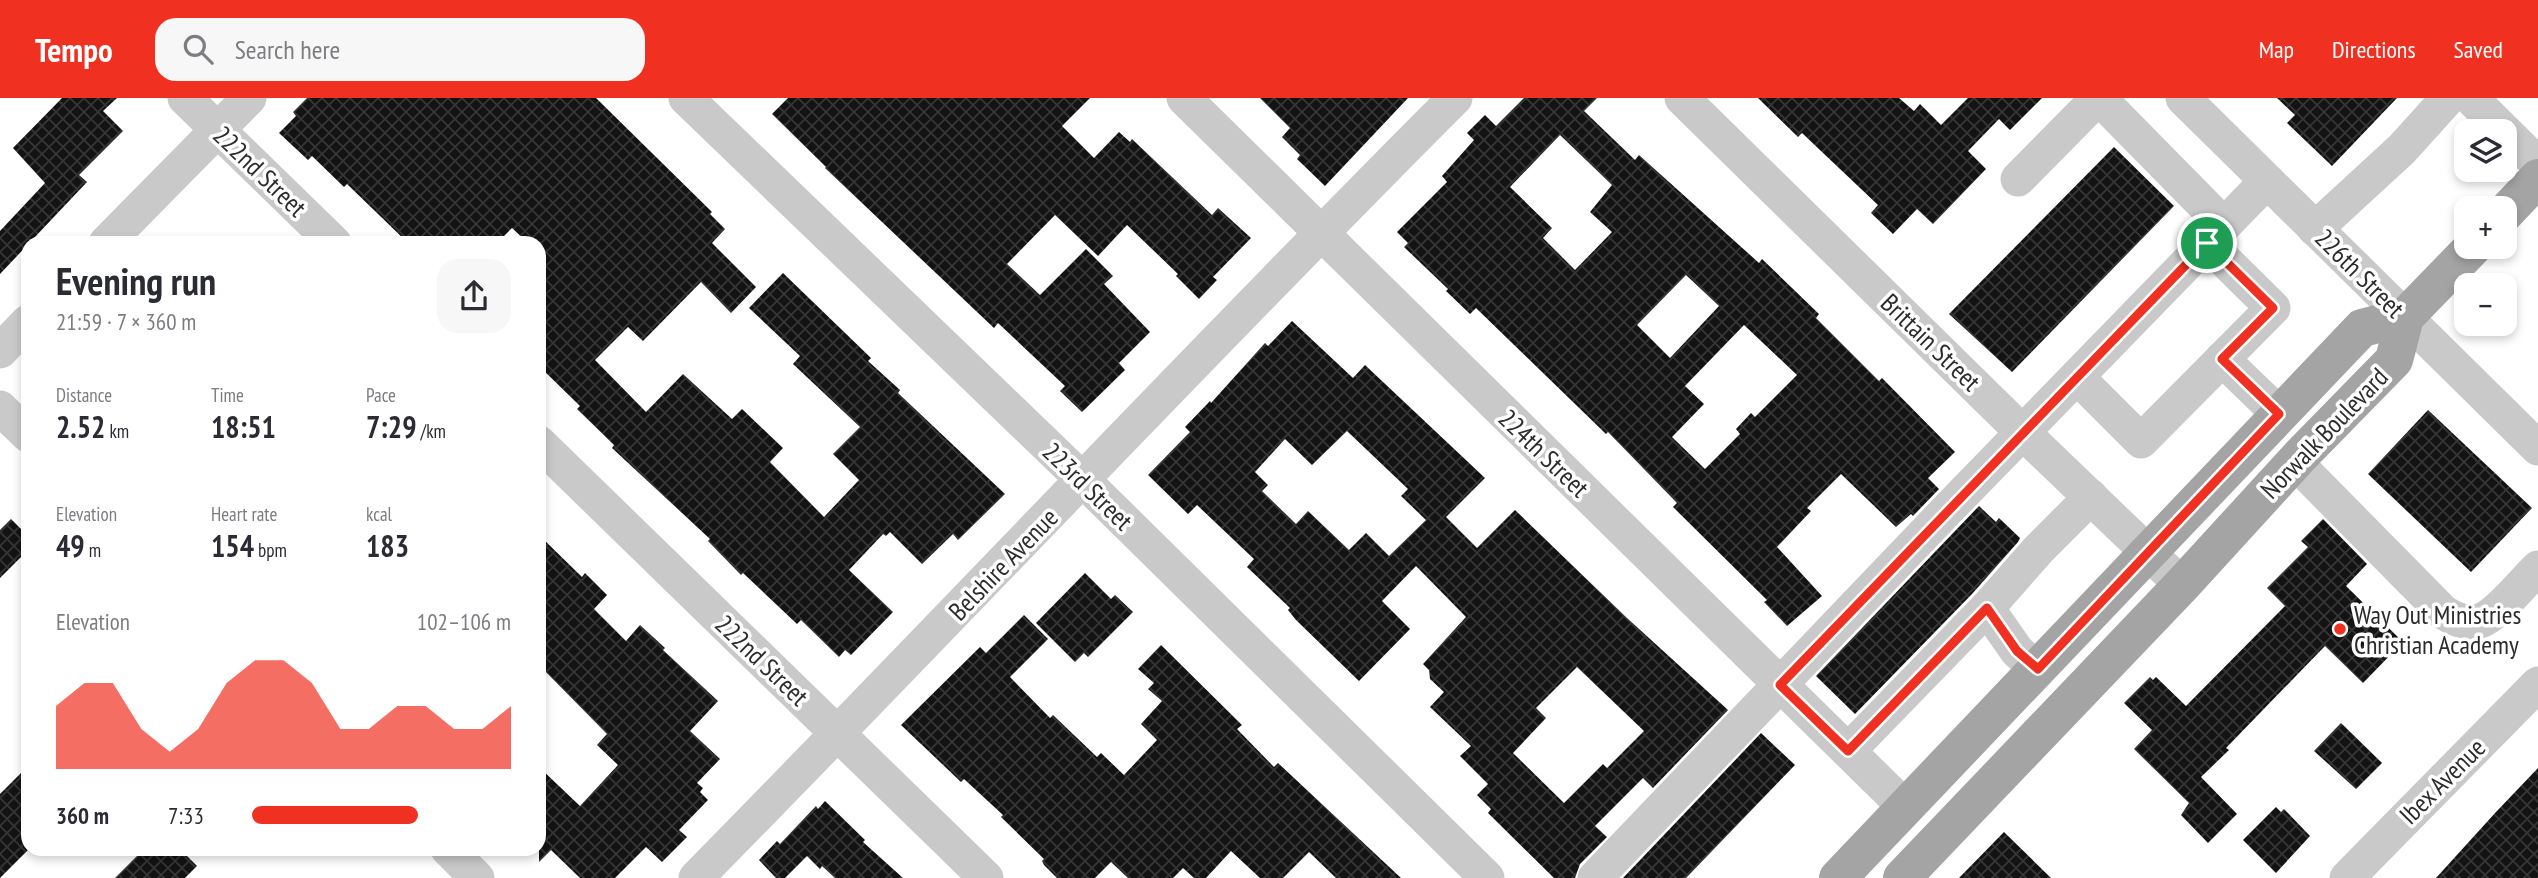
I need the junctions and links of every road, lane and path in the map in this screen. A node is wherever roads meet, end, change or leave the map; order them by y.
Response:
1 (185, 98) edge
2 (249, 98) edge
3 (686, 98) edge
4 (1184, 98) edge
5 (1455, 98) edge
6 (1682, 98) edge
7 (2099, 98) edge
8 (2183, 98) edge
9 (2448, 98) edge
10 (2471, 98) edge
11 (218, 130) junction
12 (2538, 164) edge
13 (2538, 178) edge
14 (2018, 179) dead end
15 (2267, 181) junction
16 (2517, 200) edge
17 (2315, 229) junction
18 (1320, 233) junction
19 (2216, 234) junction
20 (113, 236) edge
21 (327, 236) edge
22 (2461, 259) edge
23 (2405, 317) junction
24 (21, 329) edge
25 (0, 351) edge
26 (2222, 359) junction
27 (2077, 377) junction
28 (0, 408) edge
29 (2279, 414) junction
30 (21, 428) edge
31 (2023, 432) junction
32 (2538, 448) edge
33 (546, 450) edge
34 (2295, 462) junction
35 (1083, 480) junction
36 (2091, 497) junction
37 (2149, 552) junction
38 (2538, 568) edge
39 (2182, 585) junction
40 (1987, 608) junction
41 (2038, 669) junction
42 (2538, 684) edge
43 (1780, 685) junction
44 (838, 734) junction
45 (1848, 751) junction
46 (1905, 807) junction
47 (454, 856) edge
48 (477, 878) edge
49 (696, 878) edge
50 (986, 878) edge
51 (1487, 878) edge
52 (1595, 878) edge
53 (1838, 878) edge
54 (1902, 878) edge
55 (2347, 878) edge

1 - 11 street, 222nd Street
2 - 11 street
3 - 35 street, 223rd Street
4 - 18 street, 224th Street
5 - 18 street, Belshire Avenue
6 - 31 street, Brittain Street
7 - 14 street
7 - 19 street
8 - 15 street, 226th Street
9 - 17 street
10 - 12 street
11 - 20 street
11 - 21 street, 222nd Street
13 - 16 main road
15 - 17 street, 226th Street
15 - 19 street
17 - 23 street, 226th Street
18 - 35 street, Belshire Avenue
18 - 43 street, 224th Street
19 - 26 street
19 - 27 street
22 - 23 main road
23 - 29 main road, Norwalk Boulevard
23 - 32 street, 226th Street
23 - 34 main road, Norwalk Boulevard
24 - 25 street
26 - 27 street
26 - 29 street
27 - 31 street
28 - 30 street
29 - 37 main road, Norwalk Boulevard
31 - 36 street, Brittain Street
31 - 43 street
33 - 44 street, 222nd Street
34 - 38 street
34 - 39 main road, Norwalk Boulevard
35 - 44 street, Belshire Avenue
35 - 51 street, 223rd Street
36 - 37 street, Brittain Street
36 - 40 street
37 - 39 street, Brittain Street
37 - 41 main road, Norwalk Boulevard
39 - 54 main road, Norwalk Boulevard
40 - 41 street
40 - 45 street
41 - 46 main road, Norwalk Boulevard
42 - 55 street, Ibex Avenue
43 - 45 street, 224th Street
43 - 52 street
44 - 49 street, Belshire Avenue
44 - 50 street, 222nd Street
45 - 46 street, 224th Street
46 - 53 main road, Norwalk Boulevard
47 - 48 street

